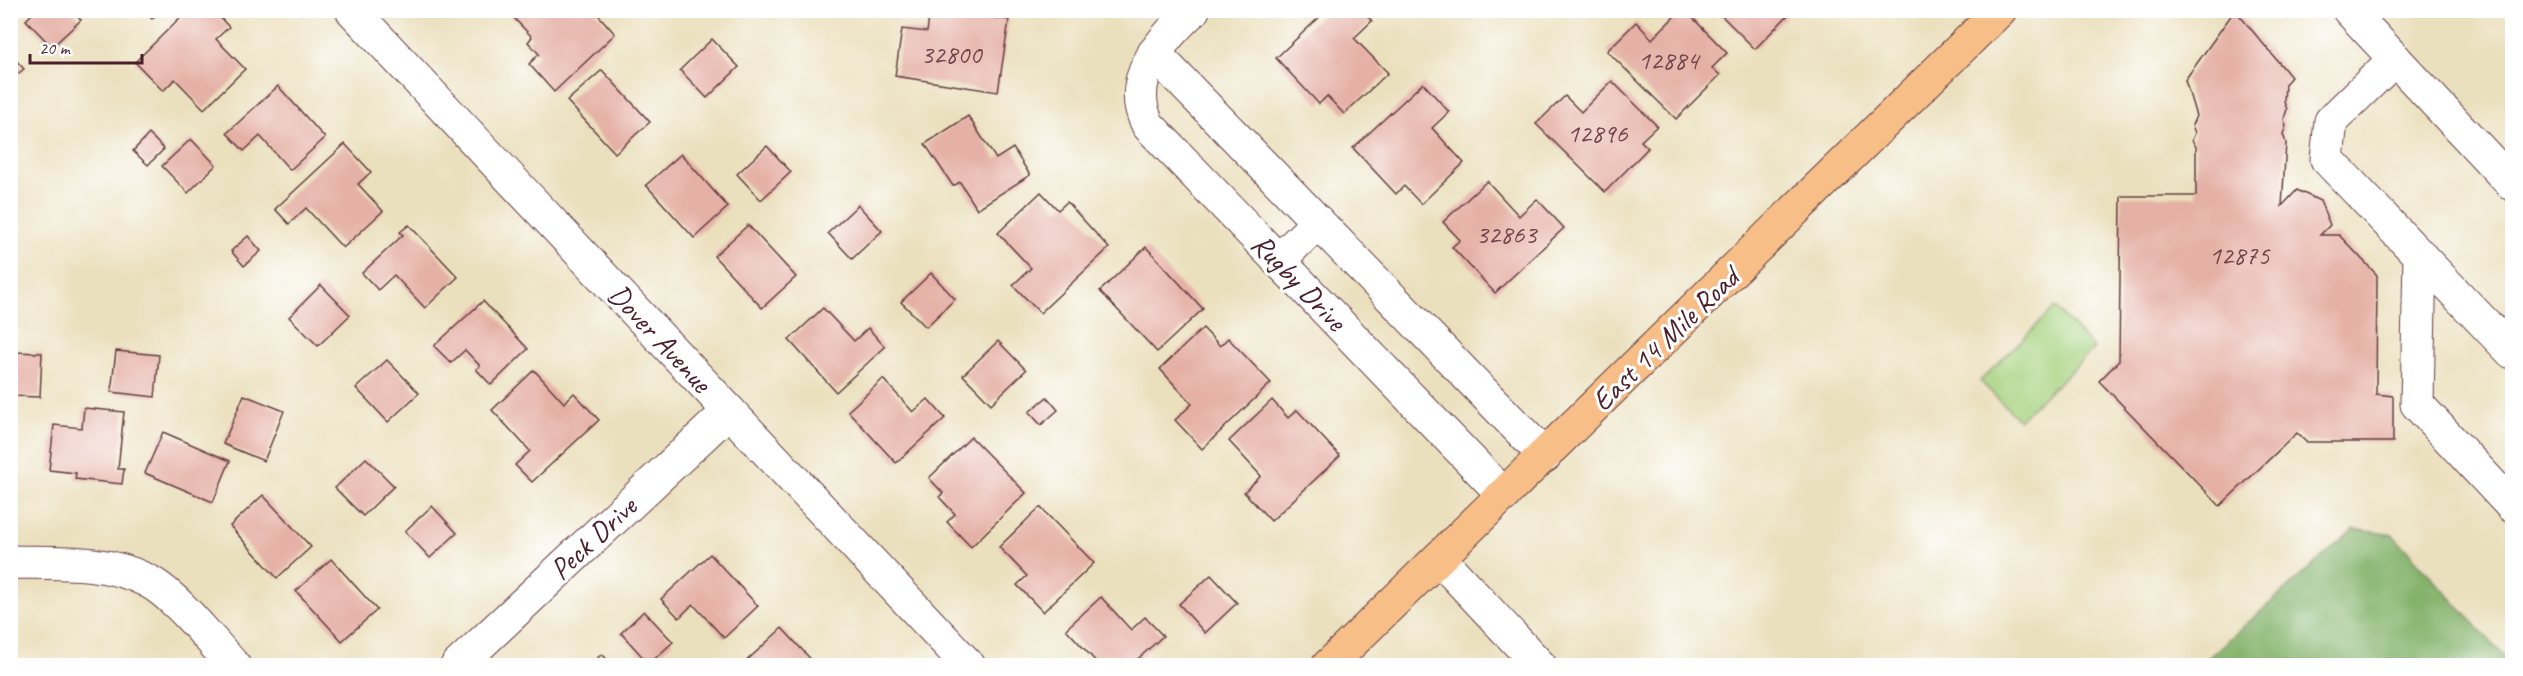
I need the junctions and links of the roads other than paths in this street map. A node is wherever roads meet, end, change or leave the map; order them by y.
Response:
1 (352, 10) edge
2 (1192, 10) edge
3 (2001, 10) edge
4 (2349, 10) edge
5 (1154, 53) junction
6 (2395, 59) junction
7 (2512, 184) edge
8 (1318, 222) junction
9 (2420, 255) junction
10 (1278, 261) junction
11 (2512, 352) edge
12 (729, 411) junction
13 (1545, 456) junction
14 (1504, 495) junction
15 (2512, 506) edge
16 (1439, 558) junction
17 (10, 562) edge
18 (234, 666) edge
19 (457, 666) edge
20 (969, 666) edge
21 (1328, 666) edge
22 (1540, 666) edge

1 - 12 street, Dover Avenue
2 - 5 street, Rugby Drive
3 - 13 main road, East 14 Mile Road
4 - 6 street
5 - 8 street, Rugby Drive
5 - 10 street, Rugby Drive
6 - 7 street
6 - 9 street
8 - 10 street
8 - 13 street, Rugby Drive
9 - 11 street
9 - 15 street
10 - 14 street, Rugby Drive
12 - 19 street, Peck Drive
12 - 20 street, Dover Avenue
13 - 14 main road, East 14 Mile Road
14 - 16 main road, East 14 Mile Road
16 - 21 main road, East 14 Mile Road
16 - 22 street
17 - 18 street

